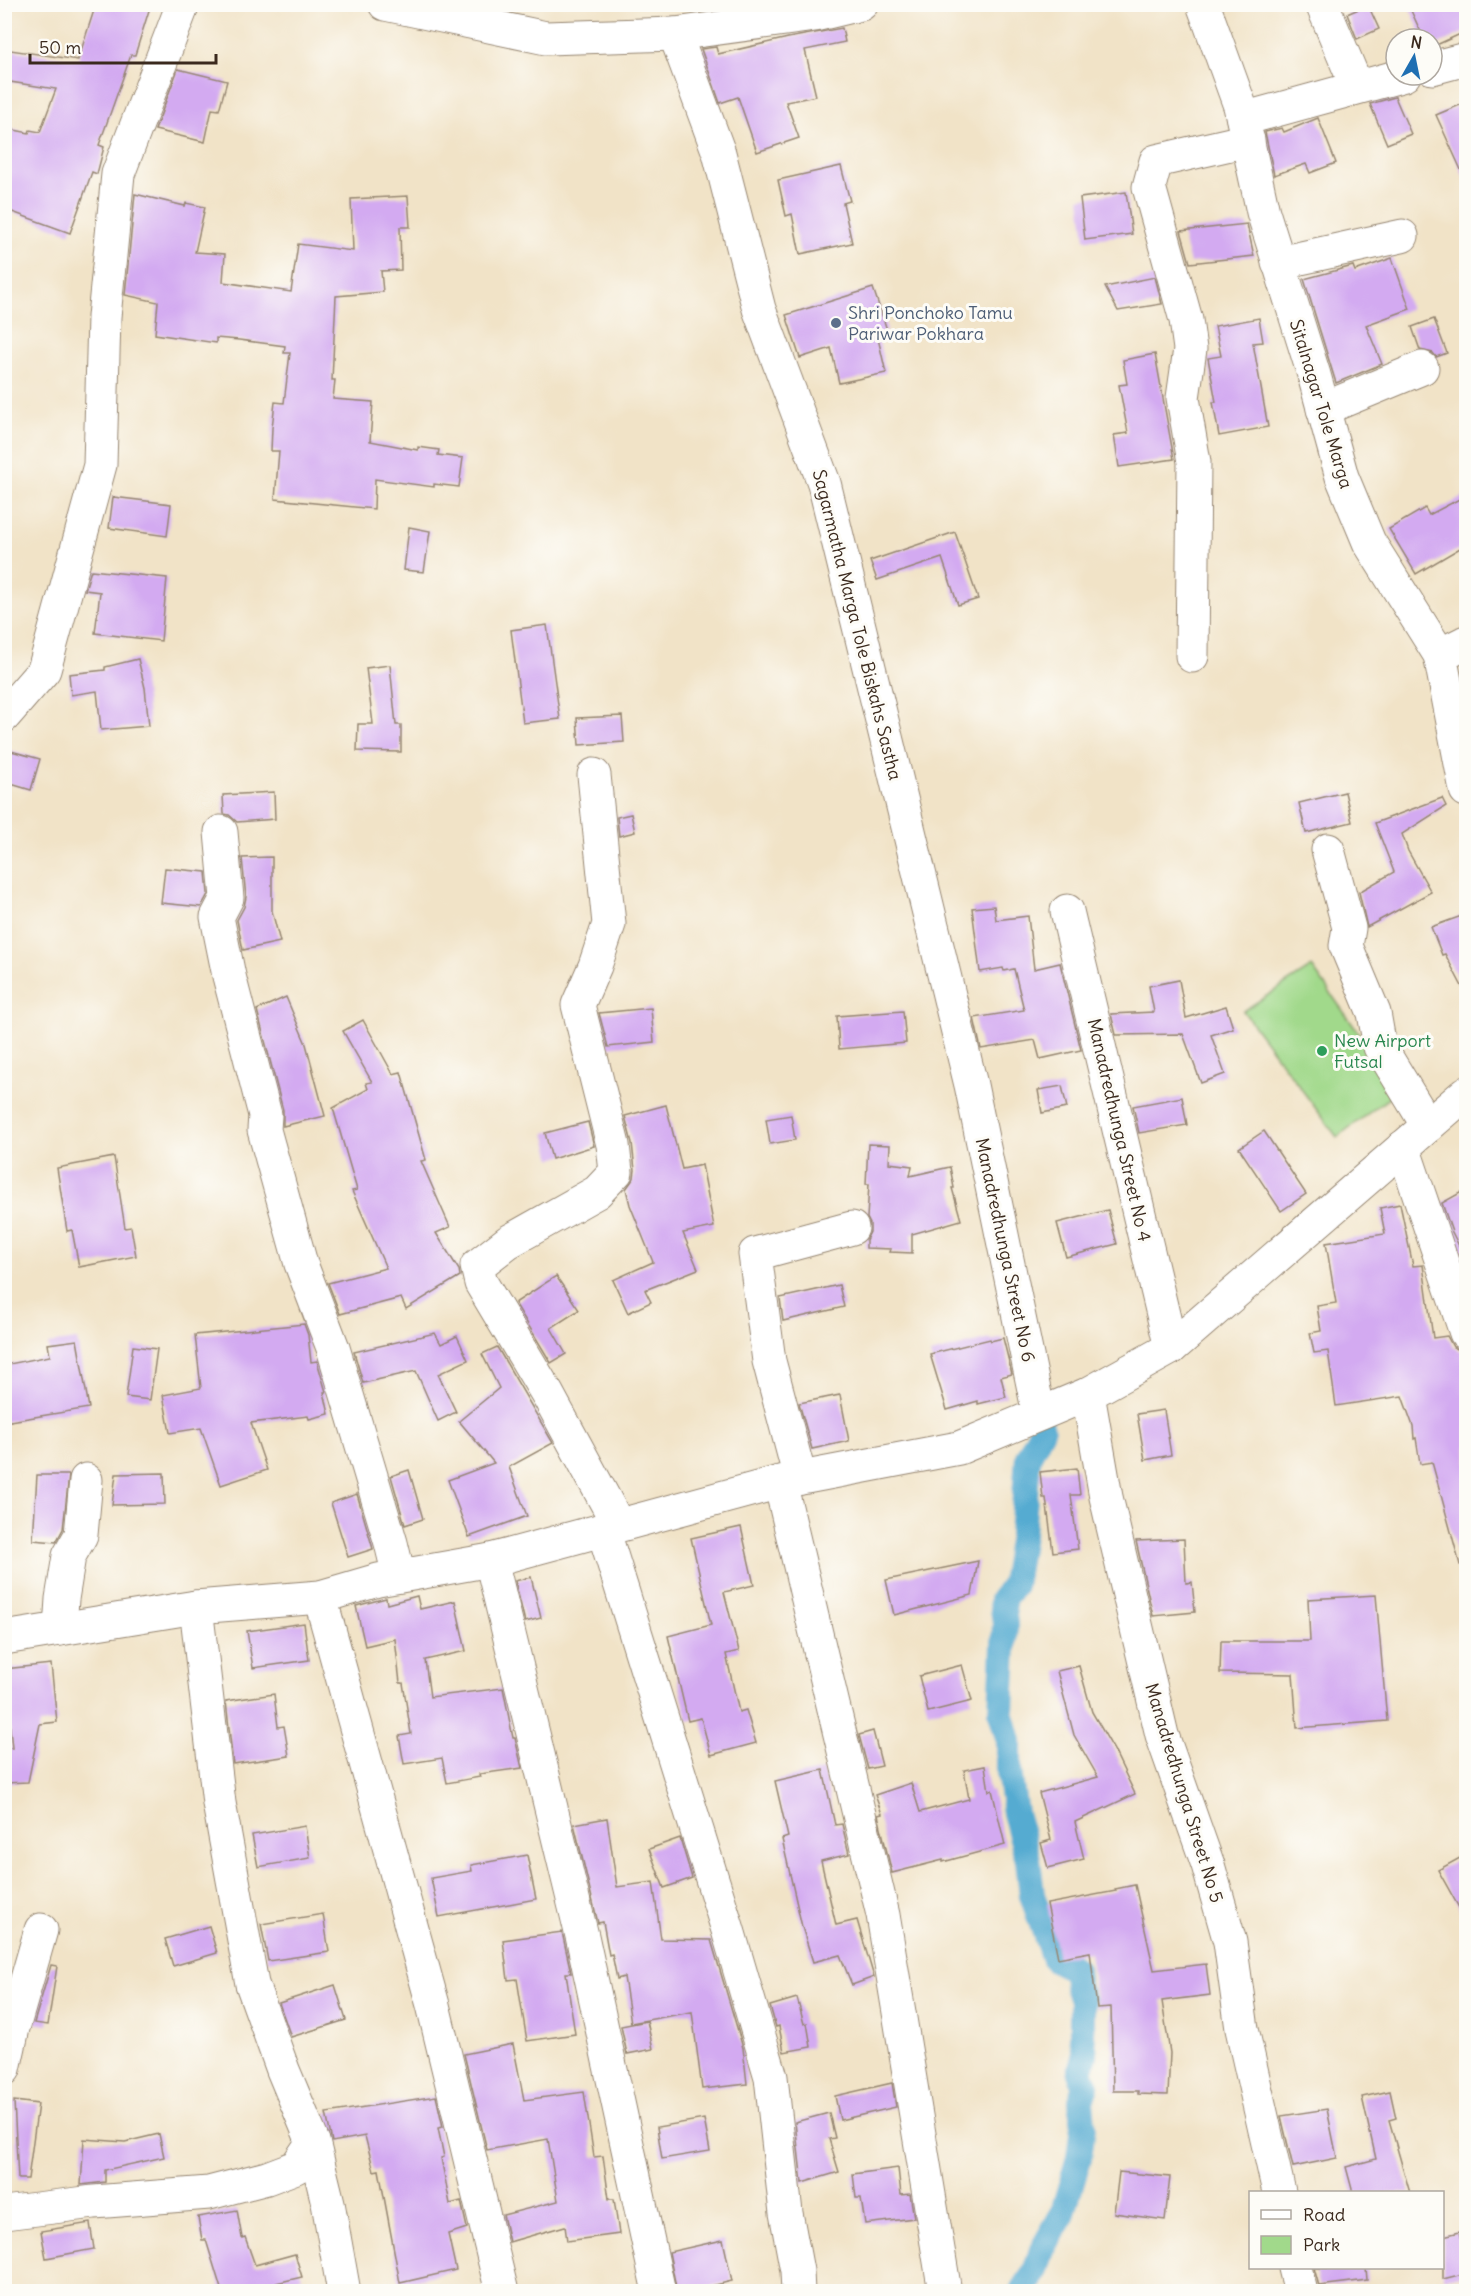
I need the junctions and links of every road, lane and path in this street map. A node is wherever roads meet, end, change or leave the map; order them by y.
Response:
1 (183, 4) edge
2 (385, 4) edge
3 (861, 4) edge
4 (1203, 4) edge
5 (1322, 4) edge
6 (675, 34) junction
7 (1467, 59) edge
8 (1444, 65) edge
9 (1384, 80) edge
10 (1357, 87) junction
11 (1245, 130) junction
12 (1402, 236) dead end
13 (1278, 263) junction
14 (1422, 368) dead end
15 (1323, 409) junction
16 (1453, 649) edge
17 (1192, 656) dead end
18 (4, 716) edge
19 (594, 775) dead end
20 (1467, 790) edge
21 (221, 832) dead end
22 (1328, 850) dead end
23 (1067, 911) dead end
24 (971, 1085) joint
25 (1467, 1093) edge
26 (1428, 1126) junction
27 (1403, 1148) junction
28 (852, 1228) dead end
29 (1467, 1333) edge
30 (1171, 1348) junction
31 (1088, 1394) junction
32 (1039, 1414) junction
33 (86, 1480) dead end
34 (790, 1480) junction
35 (610, 1527) junction
36 (492, 1560) junction
37 (399, 1576) junction
38 (320, 1597) junction
39 (196, 1607) junction
40 (60, 1629) junction
41 (4, 1638) edge
42 (41, 1930) dead end
43 (4, 2069) edge
44 (312, 2142) junction
45 (1279, 2191) edge
46 (4, 2213) edge
47 (1295, 2269) edge
48 (344, 2292) edge
49 (502, 2292) edge
50 (659, 2292) edge
51 (798, 2292) edge
52 (945, 2292) edge
53 (1301, 2292) edge

1 - 18 street
2 - 6 street
3 - 6 street
4 - 11 street, Sitalnagar Tole Marga
5 - 10 street
6 - 24 street, Sagarmatha Marga Tole Biskahs Sastha
7 - 8 street
9 - 10 street
10 - 11 street
11 - 13 street, Sitalnagar Tole Marga
11 - 17 street
12 - 13 street
13 - 15 street, Sitalnagar Tole Marga
14 - 15 street
15 - 16 street, Sitalnagar Tole Marga
16 - 20 street, Sitalnagar Tole Marga
19 - 35 street
21 - 37 street
22 - 26 street
23 - 30 street, Manadredhunga Street No 4
24 - 32 street, Manadredhunga Street No 6
25 - 26 street
26 - 27 street
27 - 29 street
27 - 30 street
28 - 34 street
30 - 31 street
31 - 32 street
31 - 45 street, Manadredhunga Street No 5
32 - 34 street
33 - 40 street
34 - 35 street
34 - 52 street
35 - 36 street
35 - 51 street
36 - 37 street
36 - 50 street
37 - 38 street
38 - 39 street
38 - 49 street
39 - 40 street
39 - 44 street
40 - 41 street
42 - 43 street
44 - 46 street
44 - 48 street
47 - 53 street

